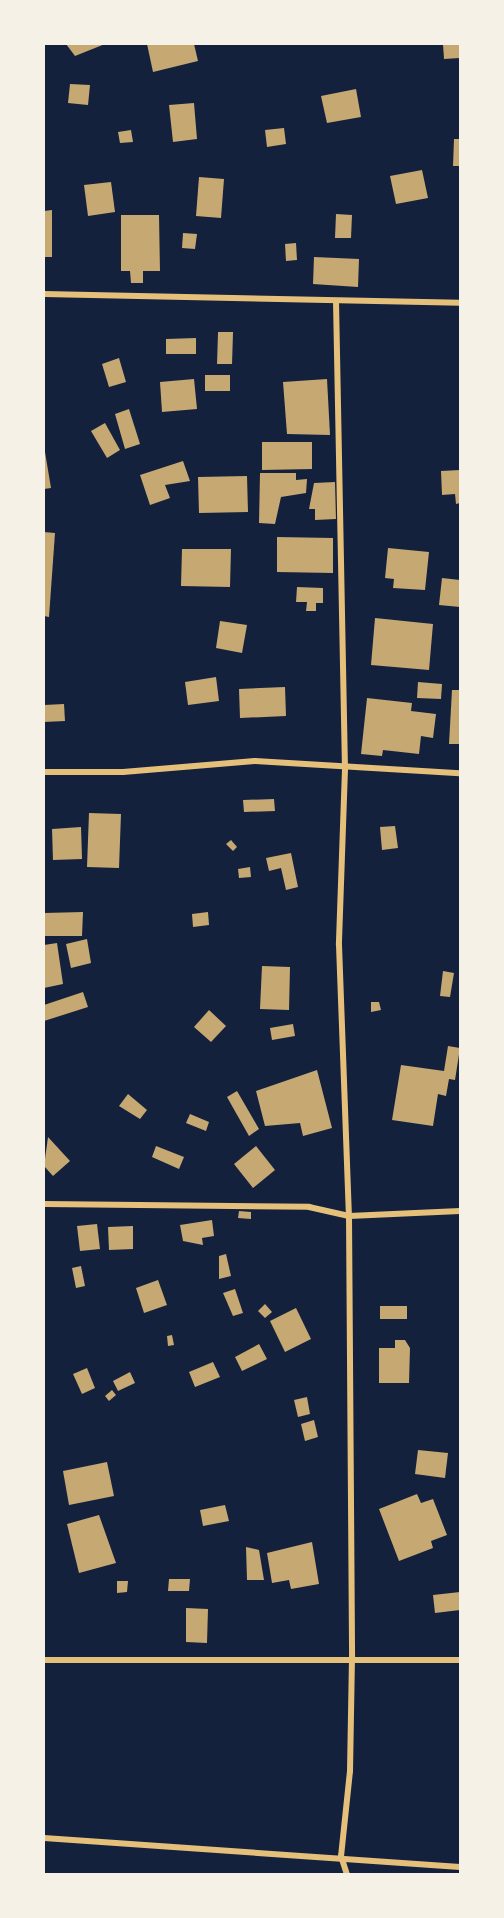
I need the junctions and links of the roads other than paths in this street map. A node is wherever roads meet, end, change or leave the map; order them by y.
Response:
1 (44, 294) edge
2 (336, 301) junction
3 (460, 303) edge
4 (345, 769) junction
5 (44, 772) edge
6 (460, 773) edge
7 (44, 1204) edge
8 (460, 1211) edge
9 (348, 1216) junction
10 (352, 1657) junction
11 (44, 1660) edge
12 (460, 1660) edge
13 (44, 1838) edge
14 (341, 1856) junction
15 (460, 1867) edge
16 (347, 1875) edge

1 - 2 street
2 - 3 street
2 - 4 street
4 - 5 street
4 - 6 street
4 - 9 street
7 - 9 street
8 - 9 street
9 - 10 street
10 - 11 street
10 - 12 street
10 - 14 street
13 - 14 street
14 - 15 street
14 - 16 street

